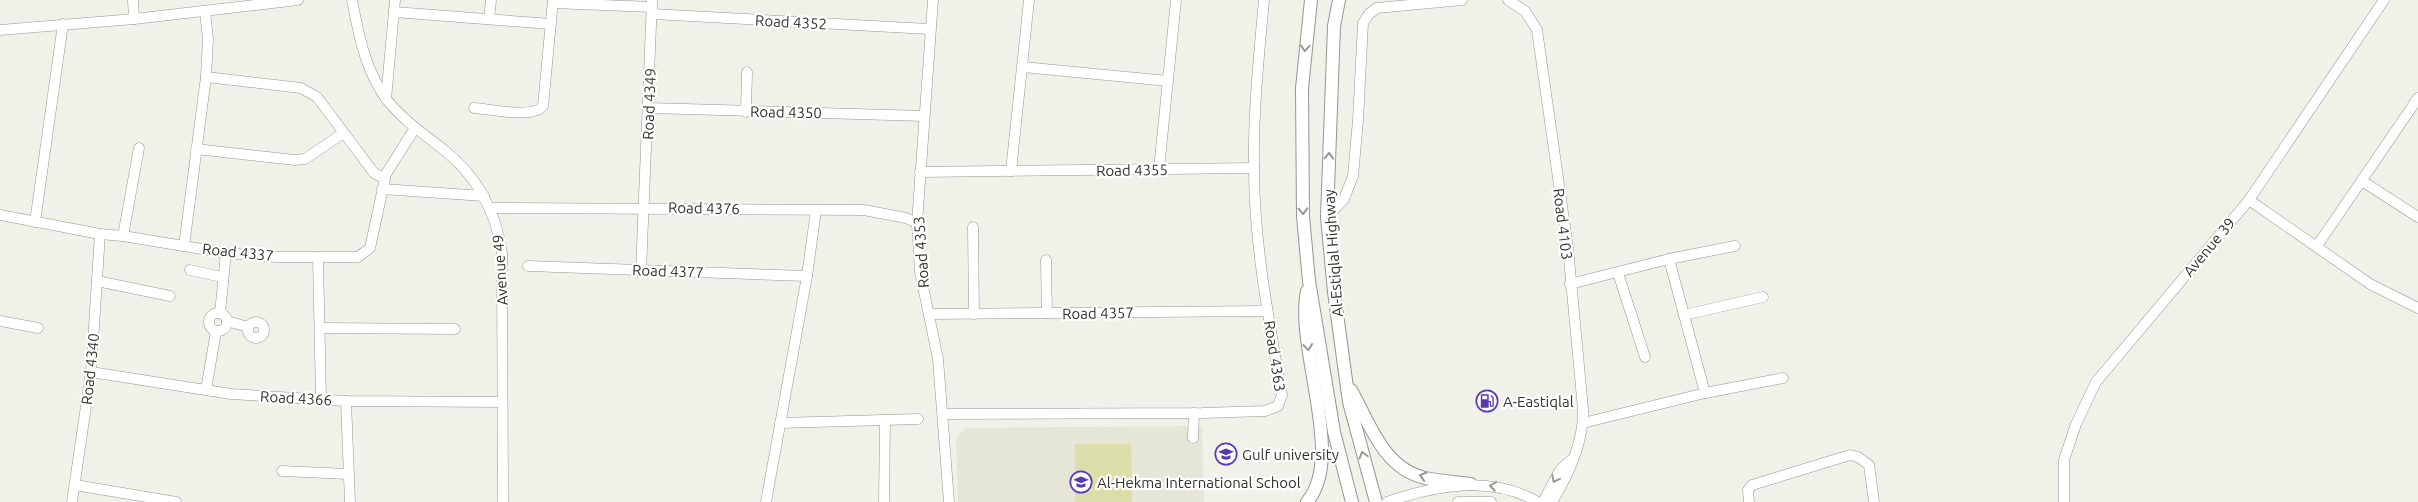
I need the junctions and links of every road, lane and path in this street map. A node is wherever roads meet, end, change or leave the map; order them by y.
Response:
1 (133, 0) edge
2 (298, 0) edge
3 (352, 0) edge
4 (395, 0) edge
5 (491, 0) edge
6 (933, 0) edge
7 (1029, 0) edge
8 (1176, 0) edge
9 (1264, 0) edge
10 (1311, 0) edge
11 (1339, 0) edge
12 (1462, 0) edge
13 (1508, 0) edge
14 (1524, 0) edge
15 (2384, 0) edge
16 (282, 1) edge
17 (553, 1) edge
18 (652, 7) edge
19 (205, 11) junction
20 (1525, 11) junction
21 (394, 12) junction
22 (134, 19) junction
23 (489, 19) junction
24 (63, 24) junction
25 (551, 24) junction
26 (929, 29) junction
27 (0, 30) edge
28 (1023, 67) junction
29 (747, 72) dead end
30 (206, 78) junction
31 (1168, 81) junction
32 (2418, 98) edge
33 (386, 99) junction
34 (474, 108) dead end
35 (649, 108) junction
36 (746, 112) junction
37 (924, 116) junction
38 (415, 128) junction
39 (342, 134) junction
40 (138, 148) dead end
41 (196, 149) junction
42 (1254, 168) junction
43 (1159, 169) junction
44 (1011, 171) junction
45 (920, 172) junction
46 (2362, 181) junction
47 (383, 183) junction
48 (484, 196) junction
49 (2249, 200) junction
50 (645, 207) junction
51 (490, 208) junction
52 (816, 210) junction
53 (0, 215) edge
54 (1327, 217) junction
55 (2418, 217) edge
56 (35, 222) junction
57 (917, 223) junction
58 (973, 227) dead end
59 (100, 234) junction
60 (123, 236) junction
61 (184, 246) junction
62 (1735, 246) dead end
63 (2317, 246) junction
64 (226, 254) junction
65 (318, 257) junction
66 (1669, 259) junction
67 (1046, 260) dead end
68 (528, 266) dead end
69 (190, 270) dead end
70 (642, 271) junction
71 (1618, 272) junction
72 (808, 276) junction
73 (222, 277) junction
74 (97, 281) junction
75 (1309, 281) junction
76 (1570, 284) junction
77 (170, 296) dead end
78 (1763, 297) dead end
79 (2418, 308) edge
80 (1267, 311) junction
81 (1048, 313) junction
82 (929, 314) junction
83 (974, 314) junction
84 (1684, 315) junction
85 (223, 317) junction
86 (0, 321) edge
87 (248, 327) dead end
88 (38, 328) dead end
89 (320, 328) junction
90 (455, 329) dead end
91 (216, 331) junction
92 (1645, 356) dead end
93 (91, 372) junction
94 (1344, 377) junction
95 (1783, 378) dead end
96 (206, 390) junction
97 (1705, 393) junction
98 (320, 399) junction
99 (346, 401) junction
100 (502, 402) junction
101 (1194, 413) junction
102 (944, 414) junction
103 (918, 419) dead end
104 (885, 420) junction
105 (780, 423) junction
106 (1583, 423) junction
107 (1193, 438) dead end
108 (1571, 460) junction
109 (282, 471) dead end
110 (348, 474) junction
111 (1471, 484) junction
112 (75, 485) junction
113 (72, 502) edge
114 (176, 502) edge
115 (350, 502) edge
116 (503, 502) edge
117 (766, 502) edge
118 (884, 502) edge
119 (949, 502) edge
120 (1307, 502) edge
121 (1352, 502) edge
122 (1376, 502) edge
123 (1387, 502) edge
124 (1458, 502) edge
125 (1491, 502) edge
126 (1538, 502) edge
127 (1545, 502) edge
128 (1552, 502) edge
129 (1749, 502) edge
130 (1874, 502) edge
131 (2064, 502) edge

1 - 22 street
2 - 16 street
3 - 33 street, Avenue 49
4 - 21 street
5 - 23 street
6 - 26 street, Road 4353
7 - 28 street
8 - 31 street
9 - 42 street, Road 4363
10 -> 75 main road, Al-Estiqlal Highway
54 -> 11 main road, Al-Estiqlal Highway
12 - 54 street
13 - 20 street, Road 4103
14 - 20 street
15 - 49 street, Avenue 39
16 - 19 street
17 - 18 street, Road 4352
17 - 25 street
18 - 26 street, Road 4352
18 - 35 street, Road 4349
19 - 22 street
19 - 30 street
20 - 76 street, Road 4103
21 - 23 street
21 - 33 street
22 - 24 street
23 - 25 street
24 - 27 street
24 - 56 street
25 - 34 street
26 - 37 street, Road 4353
28 - 31 street
28 - 44 street
29 - 36 street
30 - 39 street
30 - 41 street
31 - 43 street
32 - 46 street
33 - 38 street, Avenue 49
35 - 36 street, Road 4350
35 - 50 street, Road 4349
36 - 37 street, Road 4350
37 - 45 street, Road 4353
38 - 47 street, Road 4337
38 - 48 street, Avenue 49
39 - 41 street
39 - 47 street
40 - 60 street
41 - 61 street
42 - 43 street, Road 4355
42 - 80 street, Road 4363
43 - 44 street, Road 4355
44 - 45 street, Road 4355
45 - 57 street, Road 4353
46 - 55 street
46 - 63 street
47 - 48 street
47 - 65 street, Road 4337
48 - 51 street, Avenue 49
49 - 63 street
49 - 131 street, Avenue 39
50 - 51 street, Road 4376
50 - 52 street, Road 4376
50 - 70 street, Road 4349
51 - 100 street, Avenue 49
52 - 57 street, Road 4376
52 - 72 street
53 - 56 street, Road 4337
54 - 94 main road, Al-Estiqlal Highway
56 - 59 street, Road 4337
57 - 82 street, Road 4353
58 - 83 street
59 - 60 street, Road 4337
59 - 74 street, Road 4340
60 - 61 street, Road 4337
61 - 64 street, Road 4337
62 - 66 street
63 - 79 street
64 - 65 street, Road 4337
64 - 73 street
65 - 89 street
66 - 71 street
66 - 84 street
67 - 81 street
68 - 70 street, Road 4377
69 - 73 street
70 - 72 street, Road 4377
71 - 76 street
71 - 92 street
72 - 105 street
73 - 85 street
74 - 77 street
74 - 93 street, Road 4340
75 -> 120 main road
75 - 121 main road, Al-Estiqlal Highway
76 - 106 street, Road 4103
78 - 84 street
80 - 81 street, Road 4357
80 - 101 street, Road 4363
81 - 83 street, Road 4357
82 - 83 street, Road 4357
82 - 102 street, Road 4353
84 - 97 street
85 - 87 street
85 - 91 street
85 - 91 street
86 - 88 street
89 - 90 street
89 - 98 street
91 - 96 street
93 - 96 street, Road 4366
93 - 112 street, Road 4340
111 -> 94 main road
122 -> 94 main road, Al-Estiqlal Highway
95 - 97 street
96 - 98 street, Road 4366
97 - 106 street
98 - 99 street, Road 4366
99 - 100 street, Road 4366
99 - 110 street
100 - 116 street, Avenue 49
101 - 102 street, Road 4363
101 - 107 street
102 - 119 street, Road 4353
103 - 104 street
104 - 105 street
104 - 118 street
105 - 117 street
106 - 108 street, Road 4103
108 -> 127 street, Road 4103
108 - 128 street, Road 4103
109 - 110 street
110 - 115 street
111 - 123 street
126 -> 111 street
112 - 113 street, Road 4340
112 - 114 street
124 - 125 street
129 - 130 street

